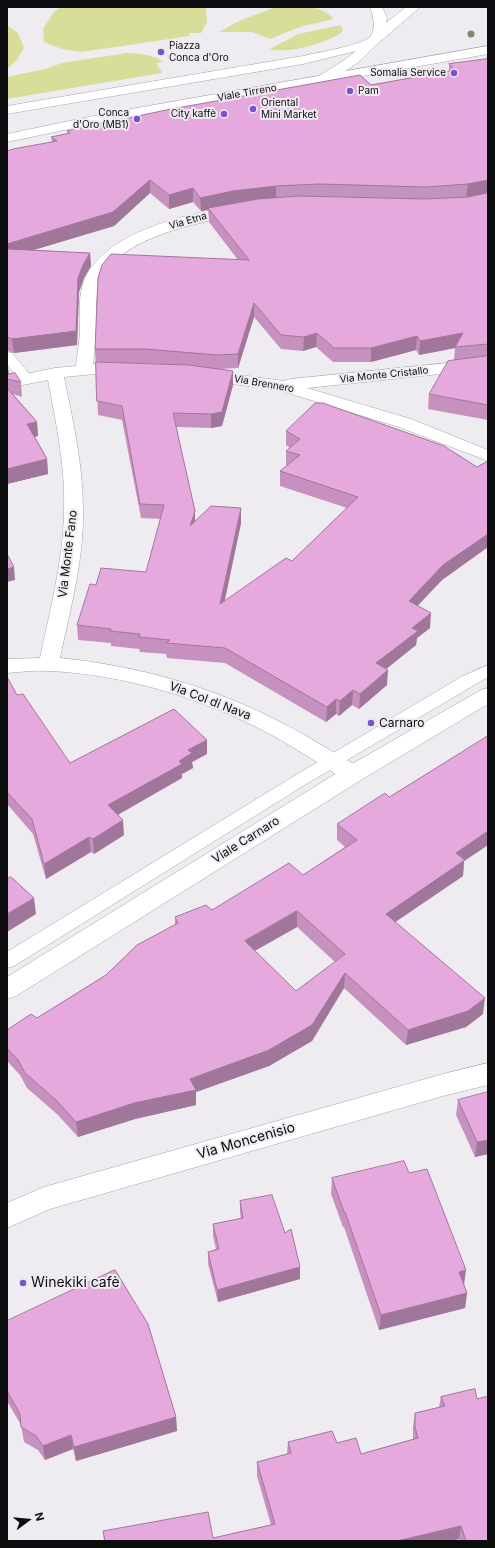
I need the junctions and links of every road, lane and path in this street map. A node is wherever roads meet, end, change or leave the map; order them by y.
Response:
1 (376, 7) edge
2 (414, 7) edge
3 (374, 40) junction
4 (488, 50) edge
5 (322, 80) junction
6 (7, 110) edge
7 (7, 138) edge
8 (252, 208) edge
9 (7, 356) edge
10 (488, 364) edge
11 (113, 369) edge
12 (84, 370) junction
13 (55, 373) junction
14 (190, 373) edge
15 (26, 379) junction
16 (7, 383) edge
17 (280, 385) junction
18 (488, 456) edge
19 (49, 664) junction
20 (7, 666) edge
21 (488, 670) edge
22 (488, 695) edge
23 (334, 761) junction
24 (353, 774) junction
25 (7, 961) edge
26 (7, 989) edge
27 (488, 1074) edge
28 (7, 1216) edge

1 - 3 street
2 - 3 street
3 - 5 street
3 - 6 street, Viale Tirreno
4 - 5 street, Viale Tirreno
5 - 7 street, Viale Tirreno
8 - 12 street, Via Etna
9 - 15 lane
10 - 17 street, Via Monte Cristallo
11 - 12 street
12 - 13 street
13 - 15 street
13 - 19 street, Via Monte Fano
14 - 17 street, Via Brennero
15 - 16 street
17 - 18 street, Via Brennero
19 - 20 street, Via Col di Nava
19 - 23 street, Via Col di Nava
21 - 23 lane, Viale Carnaro
22 - 24 street, Viale Carnaro
23 - 24 street, Via Col di Nava
23 - 25 lane, Viale Carnaro
24 - 26 street, Viale Carnaro
27 - 28 street, Via Moncenisio

